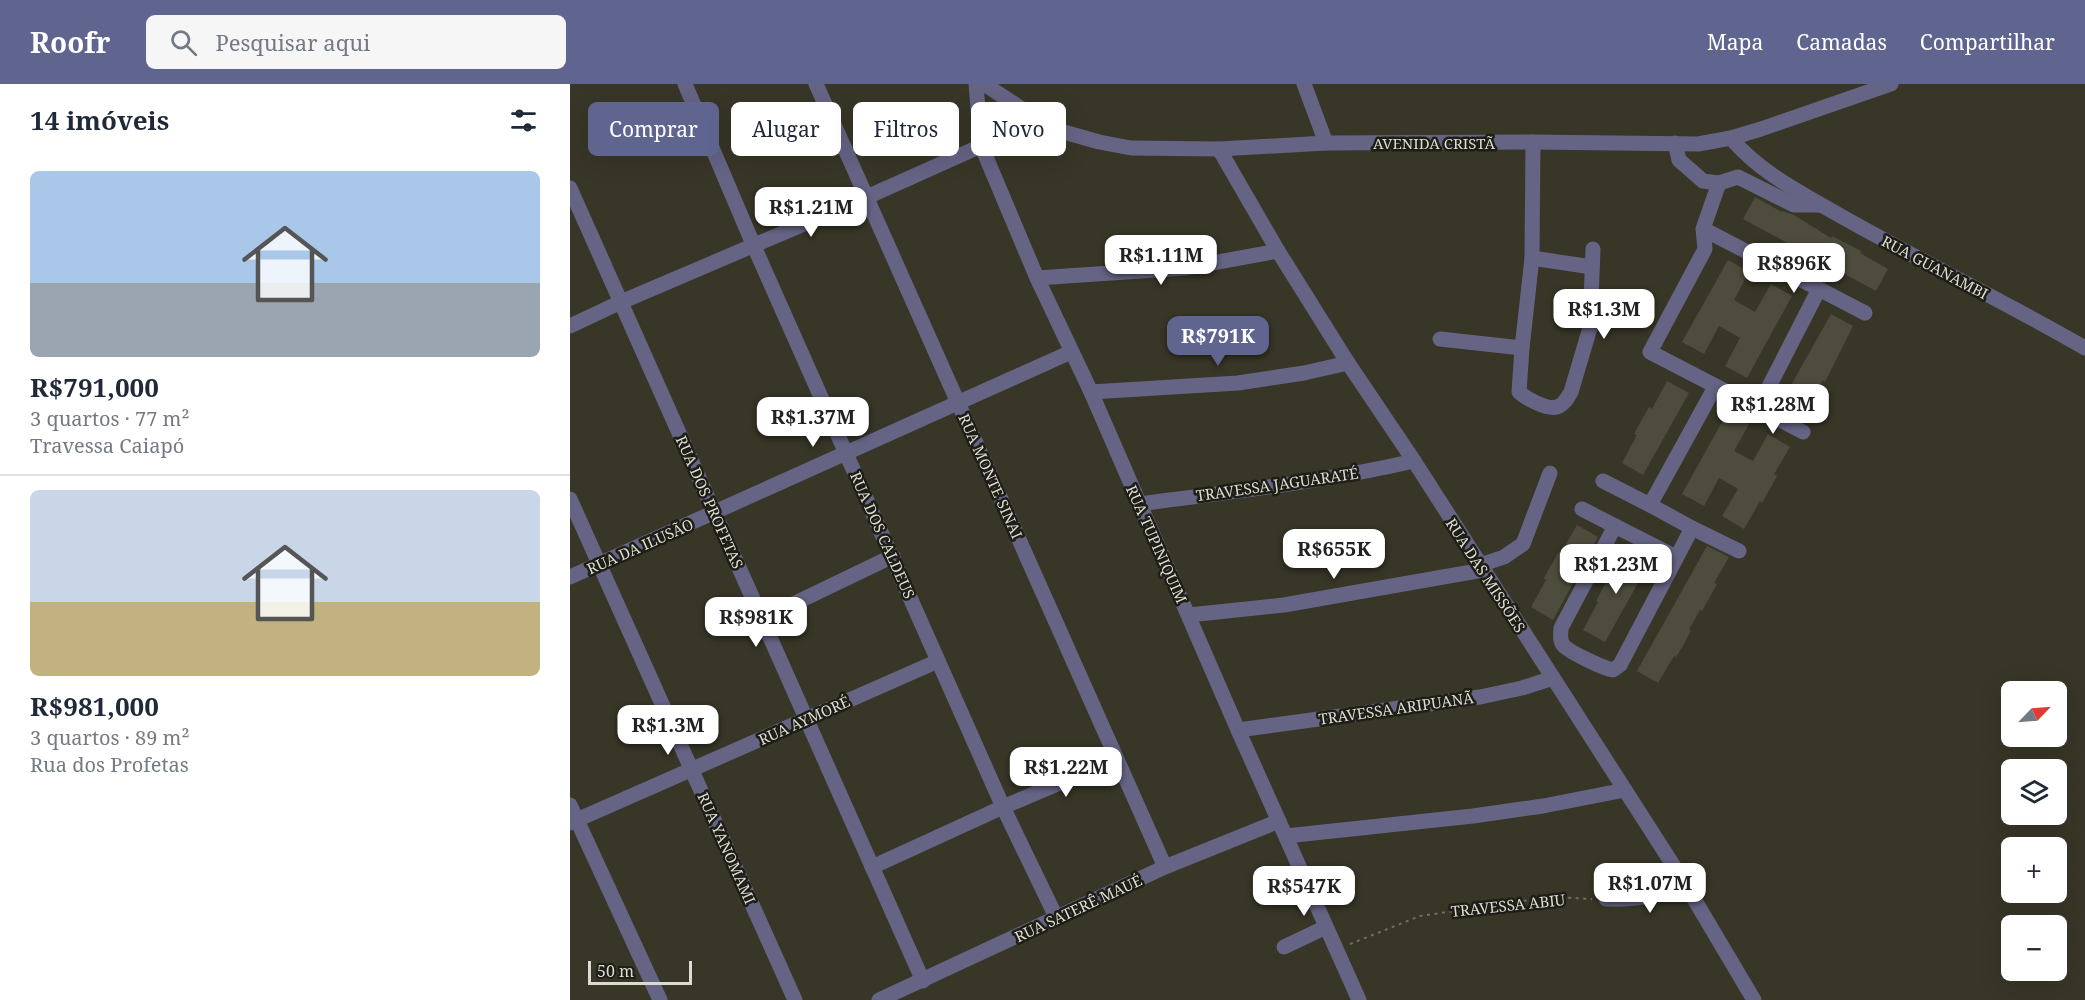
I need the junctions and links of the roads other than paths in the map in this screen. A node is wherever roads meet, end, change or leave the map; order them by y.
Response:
1 (685, 84) edge
2 (816, 84) edge
3 (976, 84) edge
4 (984, 84) edge
5 (1304, 84) edge
6 (1891, 84) edge
7 (978, 102) edge
8 (1012, 102) edge
9 (1066, 133) edge
10 (1731, 138) junction
11 (1533, 142) junction
12 (1326, 143) junction
13 (1675, 143) junction
14 (971, 149) edge
15 (1219, 149) junction
16 (986, 156) edge
17 (1719, 183) junction
18 (570, 188) edge
19 (867, 197) junction
20 (1822, 205) junction
21 (1703, 229) junction
22 (753, 244) junction
23 (1593, 249) dead end
24 (1278, 250) junction
25 (1532, 258) junction
26 (1592, 267) junction
27 (1037, 278) junction
28 (1819, 289) junction
29 (621, 302) junction
30 (1865, 313) dead end
31 (570, 326) edge
32 (1440, 339) dead end
33 (1522, 348) junction
34 (2085, 348) edge
35 (1071, 352) junction
36 (1348, 363) junction
37 (1715, 387) junction
38 (1091, 392) junction
39 (959, 403) junction
40 (1758, 408) junction
41 (1803, 432) dead end
42 (846, 451) junction
43 (1414, 461) junction
44 (1550, 473) dead end
45 (1603, 481) dead end
46 (570, 499) edge
47 (1138, 504) junction
48 (1650, 505) junction
49 (1582, 509) dead end
50 (714, 513) junction
51 (1615, 526) junction
52 (1692, 528) junction
53 (1739, 551) dead end
54 (893, 556) junction
55 (1676, 557) junction
56 (599, 563) junction
57 (1481, 568) junction
58 (570, 577) edge
59 (1189, 615) junction
60 (762, 619) junction
61 (938, 661) junction
62 (1553, 678) junction
63 (806, 719) junction
64 (1238, 730) junction
65 (1116, 759) junction
66 (692, 770) junction
67 (1625, 790) junction
68 (570, 805) edge
69 (1003, 807) junction
70 (1279, 821) junction
71 (573, 822) edge
72 (1286, 836) junction
73 (872, 867) junction
74 (1165, 867) junction
75 (1684, 882) junction
76 (1606, 899) road end
77 (1057, 919) junction
78 (1326, 927) junction
79 (1284, 947) dead end
80 (923, 981) junction
81 (660, 1000) edge
82 (795, 1000) edge
83 (879, 1000) edge
84 (1359, 1000) edge
85 (1754, 1000) edge

1 - 22 street, RUA DOS CALDEUS
2 - 19 street, RUA MONTE SINAI
3 - 7 street, RUA TUPINIQUIM
4 - 8 street, AVENIDA CRISTÃ
5 - 12 street
6 - 10 street, AVENIDA CRISTÃ
9 - 15 street, AVENIDA CRISTÃ
10 - 13 street, AVENIDA CRISTÃ
10 - 20 street, RUA GUANAMBI
11 - 12 street, AVENIDA CRISTÃ
11 - 13 street, AVENIDA CRISTÃ
11 - 25 street
12 - 15 street, AVENIDA CRISTÃ
13 - 17 street
14 - 19 street
15 - 24 street, RUA DAS MISSÕES
16 - 27 street, RUA TUPINIQUIM
17 - 20 street
17 - 21 street
18 - 29 street, RUA DOS PROFETAS
19 - 22 street
19 - 39 street, RUA MONTE SINAI
20 - 34 street, RUA GUANAMBI
21 - 28 street
21 - 37 street
22 - 29 street
22 - 42 street, RUA DOS CALDEUS
23 - 26 street
24 - 27 street
24 - 36 street, RUA DAS MISSÕES
25 - 26 street
25 - 33 street
26 - 33 street
27 - 35 street, RUA TUPINIQUIM
28 - 30 street
28 - 40 street
29 - 31 street
29 - 50 street, RUA DOS PROFETAS
32 - 33 street
35 - 38 street, RUA TUPINIQUIM
35 - 39 street, RUA DA ILUSÃO
36 - 38 street
36 - 43 street, RUA DAS MISSÕES
37 - 40 street
37 - 48 street
38 - 47 street, RUA TUPINIQUIM
39 - 42 street, RUA DA ILUSÃO
39 - 65 street, RUA MONTE SINAI
40 - 41 street
42 - 50 street, RUA DA ILUSÃO
42 - 54 street, RUA DOS CALDEUS
43 - 47 street, TRAVESSA JAGUARATÉ
43 - 57 street, RUA DAS MISSÕES
44 - 57 street
45 - 48 street
46 - 56 street, RUA YANOMAMI
47 - 59 street, RUA TUPINIQUIM
48 - 52 street
49 - 51 street
50 - 56 street, RUA DA ILUSÃO
50 - 60 street, RUA DOS PROFETAS
51 - 55 street
51 - 55 street
52 - 53 street
52 - 55 street
54 - 60 street
54 - 61 street, RUA DOS CALDEUS
56 - 58 street, RUA DA ILUSÃO
56 - 66 street, RUA YANOMAMI
57 - 59 street
57 - 62 street, RUA DAS MISSÕES
59 - 64 street, RUA TUPINIQUIM
60 - 63 street, RUA DOS PROFETAS
61 - 63 street, RUA AYMORÉ
61 - 69 street, RUA DOS CALDEUS
62 - 64 street, TRAVESSA ARIPUANÃ
62 - 67 street, RUA DAS MISSÕES
63 - 66 street, RUA AYMORÉ
63 - 73 street, RUA DOS PROFETAS
64 - 70 street, RUA TUPINIQUIM
65 - 69 street
65 - 74 street, RUA MONTE SINAI
66 - 71 street, RUA AYMORÉ
66 - 82 street, RUA YANOMAMI
67 - 72 street
67 - 75 street, RUA DAS MISSÕES
68 - 71 street
69 - 73 street
69 - 77 street, RUA DOS CALDEUS
70 - 72 street, RUA TUPINIQUIM
70 - 74 street, RUA SATERÊ MAUÉ
71 - 81 street
72 - 78 street, RUA TUPINIQUIM
73 - 80 street, RUA DOS PROFETAS
74 - 77 street, RUA SATERÊ MAUÉ
75 - 76 street
75 - 85 street, RUA DAS MISSÕES
77 - 80 street, RUA SATERÊ MAUÉ
78 - 79 street
78 - 84 street, RUA TUPINIQUIM
80 - 83 street, RUA SATERÊ MAUÉ

